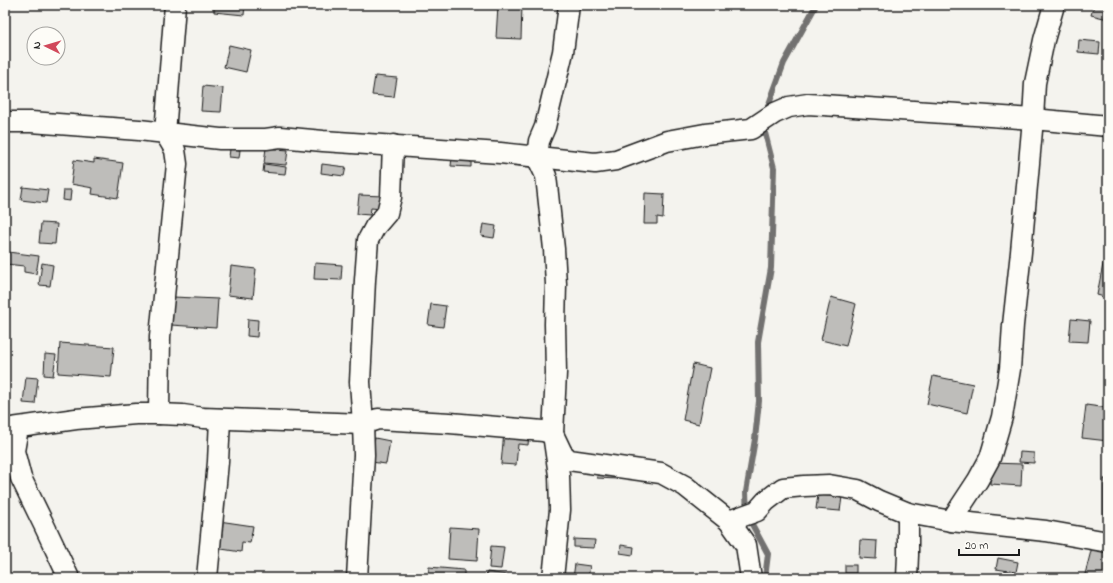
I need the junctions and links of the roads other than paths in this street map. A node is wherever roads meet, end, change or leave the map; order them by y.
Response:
1 (175, 5) edge
2 (569, 5) edge
3 (1054, 5) edge
4 (1033, 119) junction
5 (5, 122) edge
6 (1108, 126) edge
7 (165, 133) junction
8 (393, 145) junction
9 (537, 157) junction
10 (159, 414) junction
11 (220, 419) junction
12 (363, 424) junction
13 (11, 429) edge
14 (553, 434) junction
15 (908, 513) junction
16 (729, 521) junction
17 (951, 521) junction
18 (1108, 542) edge
19 (69, 578) edge
20 (207, 578) edge
21 (357, 578) edge
22 (553, 578) edge
23 (751, 578) edge
24 (907, 578) edge

1 - 7 street
2 - 9 street
3 - 4 street
4 - 6 street
4 - 9 street
4 - 17 street
5 - 7 street
7 - 8 street
7 - 10 street
8 - 9 street
8 - 12 street
9 - 14 street
10 - 11 street
10 - 13 street
11 - 12 street
11 - 20 street
12 - 14 street
12 - 21 street
13 - 19 street
14 - 16 street
14 - 22 street
15 - 16 street
15 - 17 street
15 - 24 street
16 - 23 street
17 - 18 street

